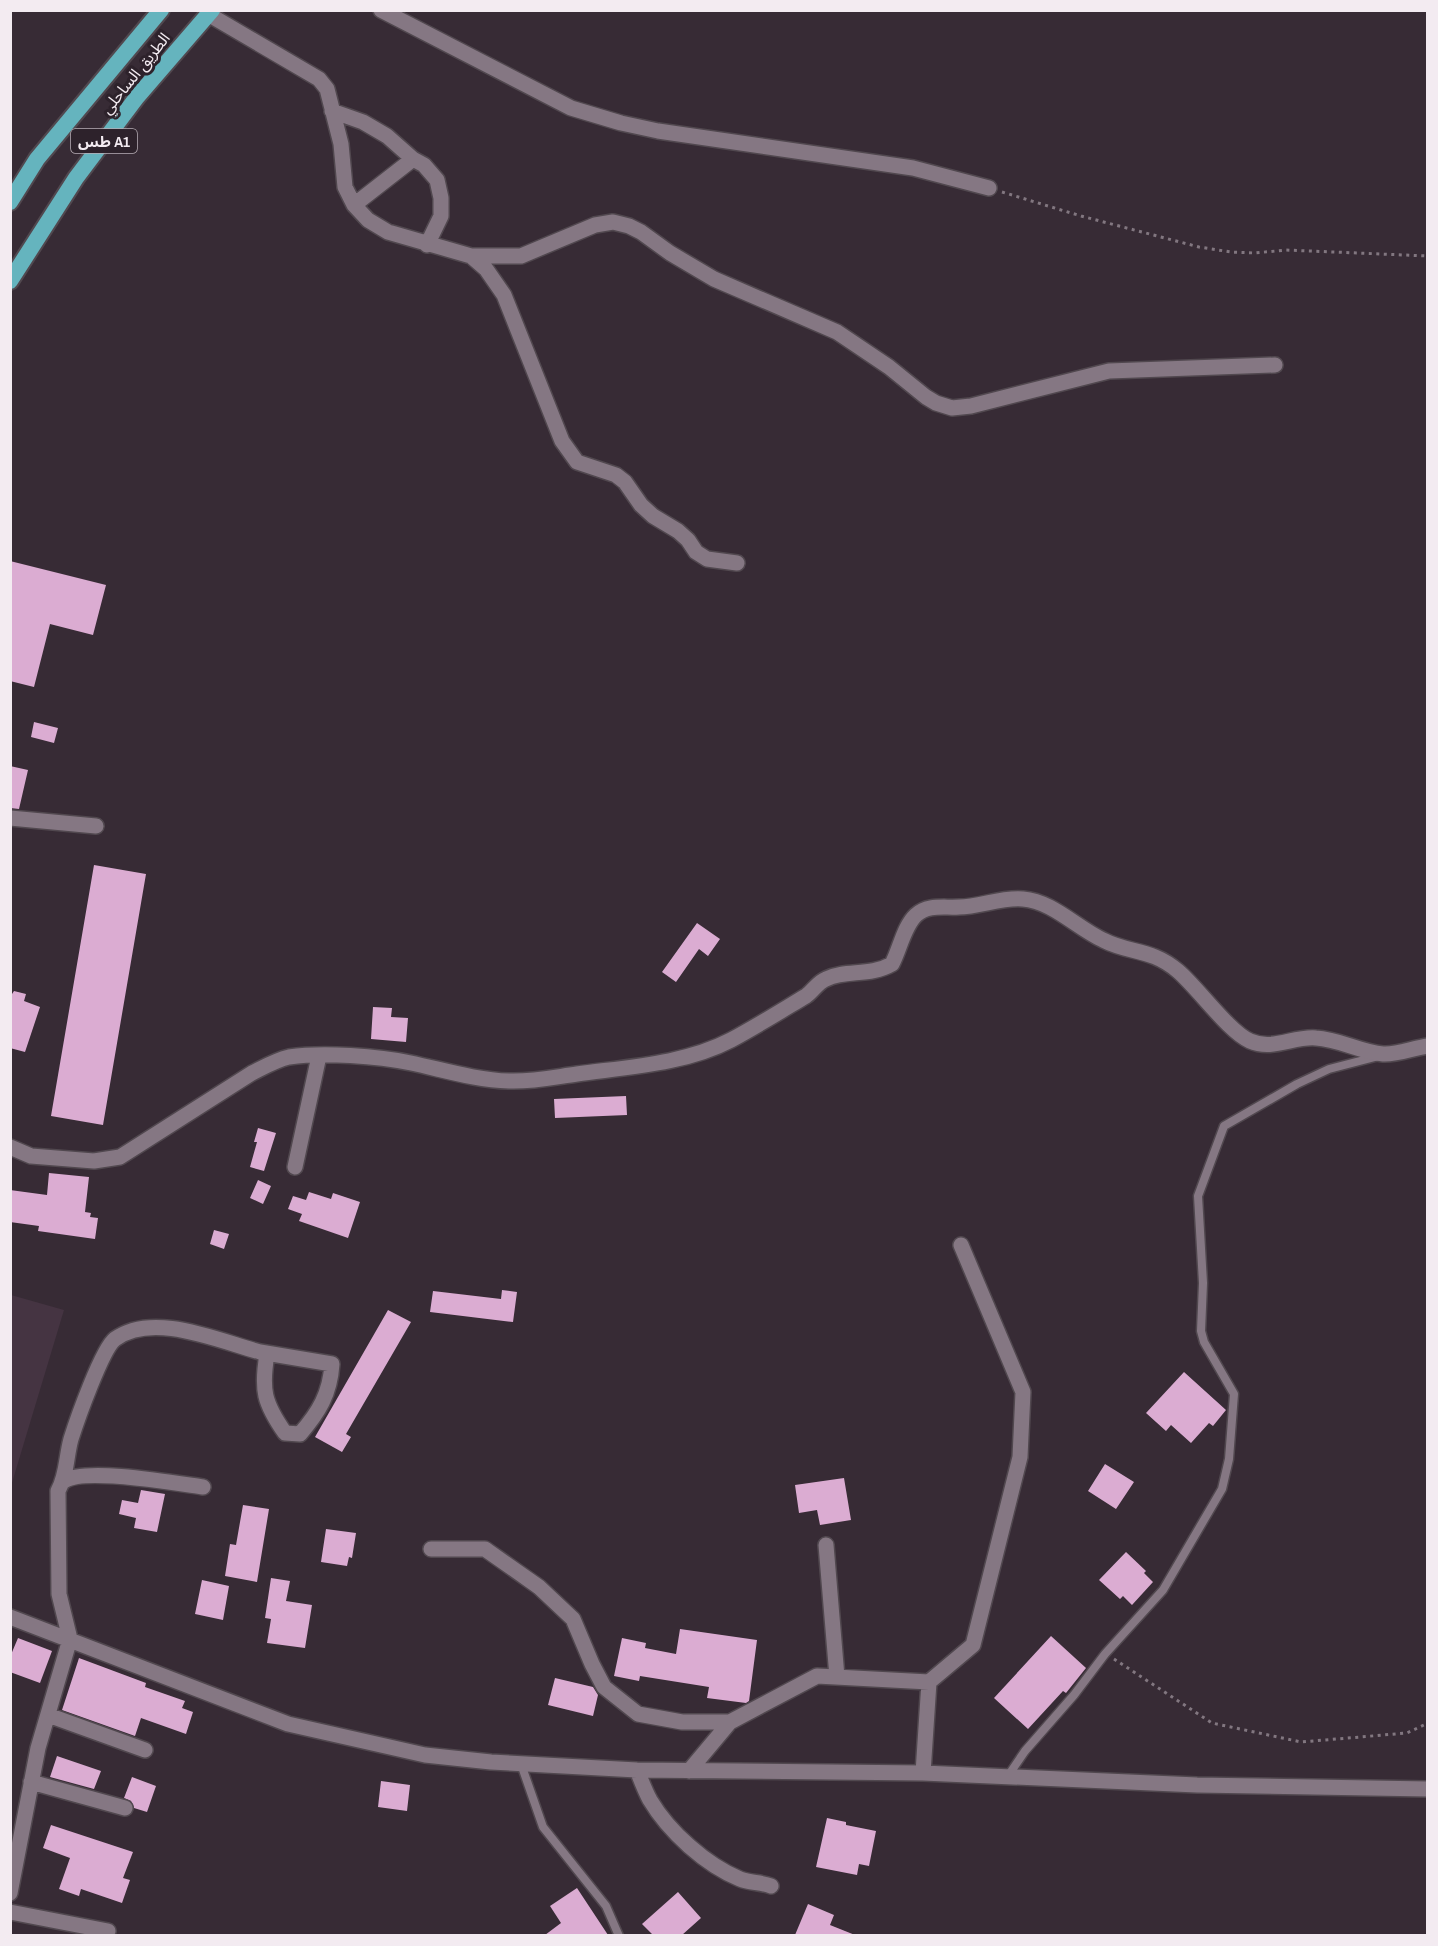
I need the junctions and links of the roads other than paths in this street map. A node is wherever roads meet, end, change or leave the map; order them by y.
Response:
1 (161, 10) edge
2 (381, 10) edge
3 (210, 13) edge
4 (332, 111) junction
5 (413, 159) junction
6 (989, 188) road end
7 (10, 202) edge
8 (354, 205) junction
9 (427, 245) junction
10 (471, 256) junction
11 (10, 281) edge
12 (1275, 365) dead end
13 (737, 563) dead end
14 (10, 818) edge
15 (96, 826) dead end
16 (1428, 1046) edge
17 (1386, 1054) junction
18 (319, 1056) junction
19 (10, 1148) edge
20 (295, 1167) dead end
21 (961, 1245) dead end
22 (260, 1352) junction
23 (64, 1481) junction
24 (203, 1486) dead end
25 (826, 1545) dead end
26 (431, 1549) dead end
27 (10, 1617) edge
28 (70, 1639) junction
29 (837, 1677) junction
30 (929, 1682) junction
31 (48, 1715) junction
32 (730, 1722) junction
33 (145, 1750) dead end
34 (521, 1764) junction
35 (637, 1770) junction
36 (689, 1771) junction
37 (923, 1773) junction
38 (1008, 1776) junction
39 (31, 1782) junction
40 (1428, 1789) edge
41 (125, 1808) dead end
42 (771, 1886) dead end
43 (10, 1893) edge
44 (10, 1912) edge
45 (108, 1931) dead end
46 (619, 1935) edge

1 - 7 highway, الطريق الساحلي / طس A1
2 - 6 street
3 - 4 street
3 - 11 highway, الطريق الساحلي / طس A1
4 - 5 street
4 - 8 street
5 - 8 street
5 - 9 street
8 - 9 street
9 - 10 street
10 - 12 street
10 - 13 street
14 - 15 street
16 - 17 street
17 - 18 street
17 - 38 lane
18 - 19 street
18 - 20 street
21 - 30 street
22 - 22 street
22 - 23 street
23 - 24 street
23 - 28 street
25 - 29 street
26 - 32 street
27 - 28 street
28 - 31 street
28 - 34 street
29 - 30 street
29 - 32 street
30 - 37 street
31 - 33 street
31 - 39 street
32 - 36 street
34 - 35 street
34 - 46 lane
35 - 36 street
35 - 42 street
36 - 37 street
37 - 38 street
38 - 40 street
39 - 41 street
39 - 43 street
44 - 45 street

